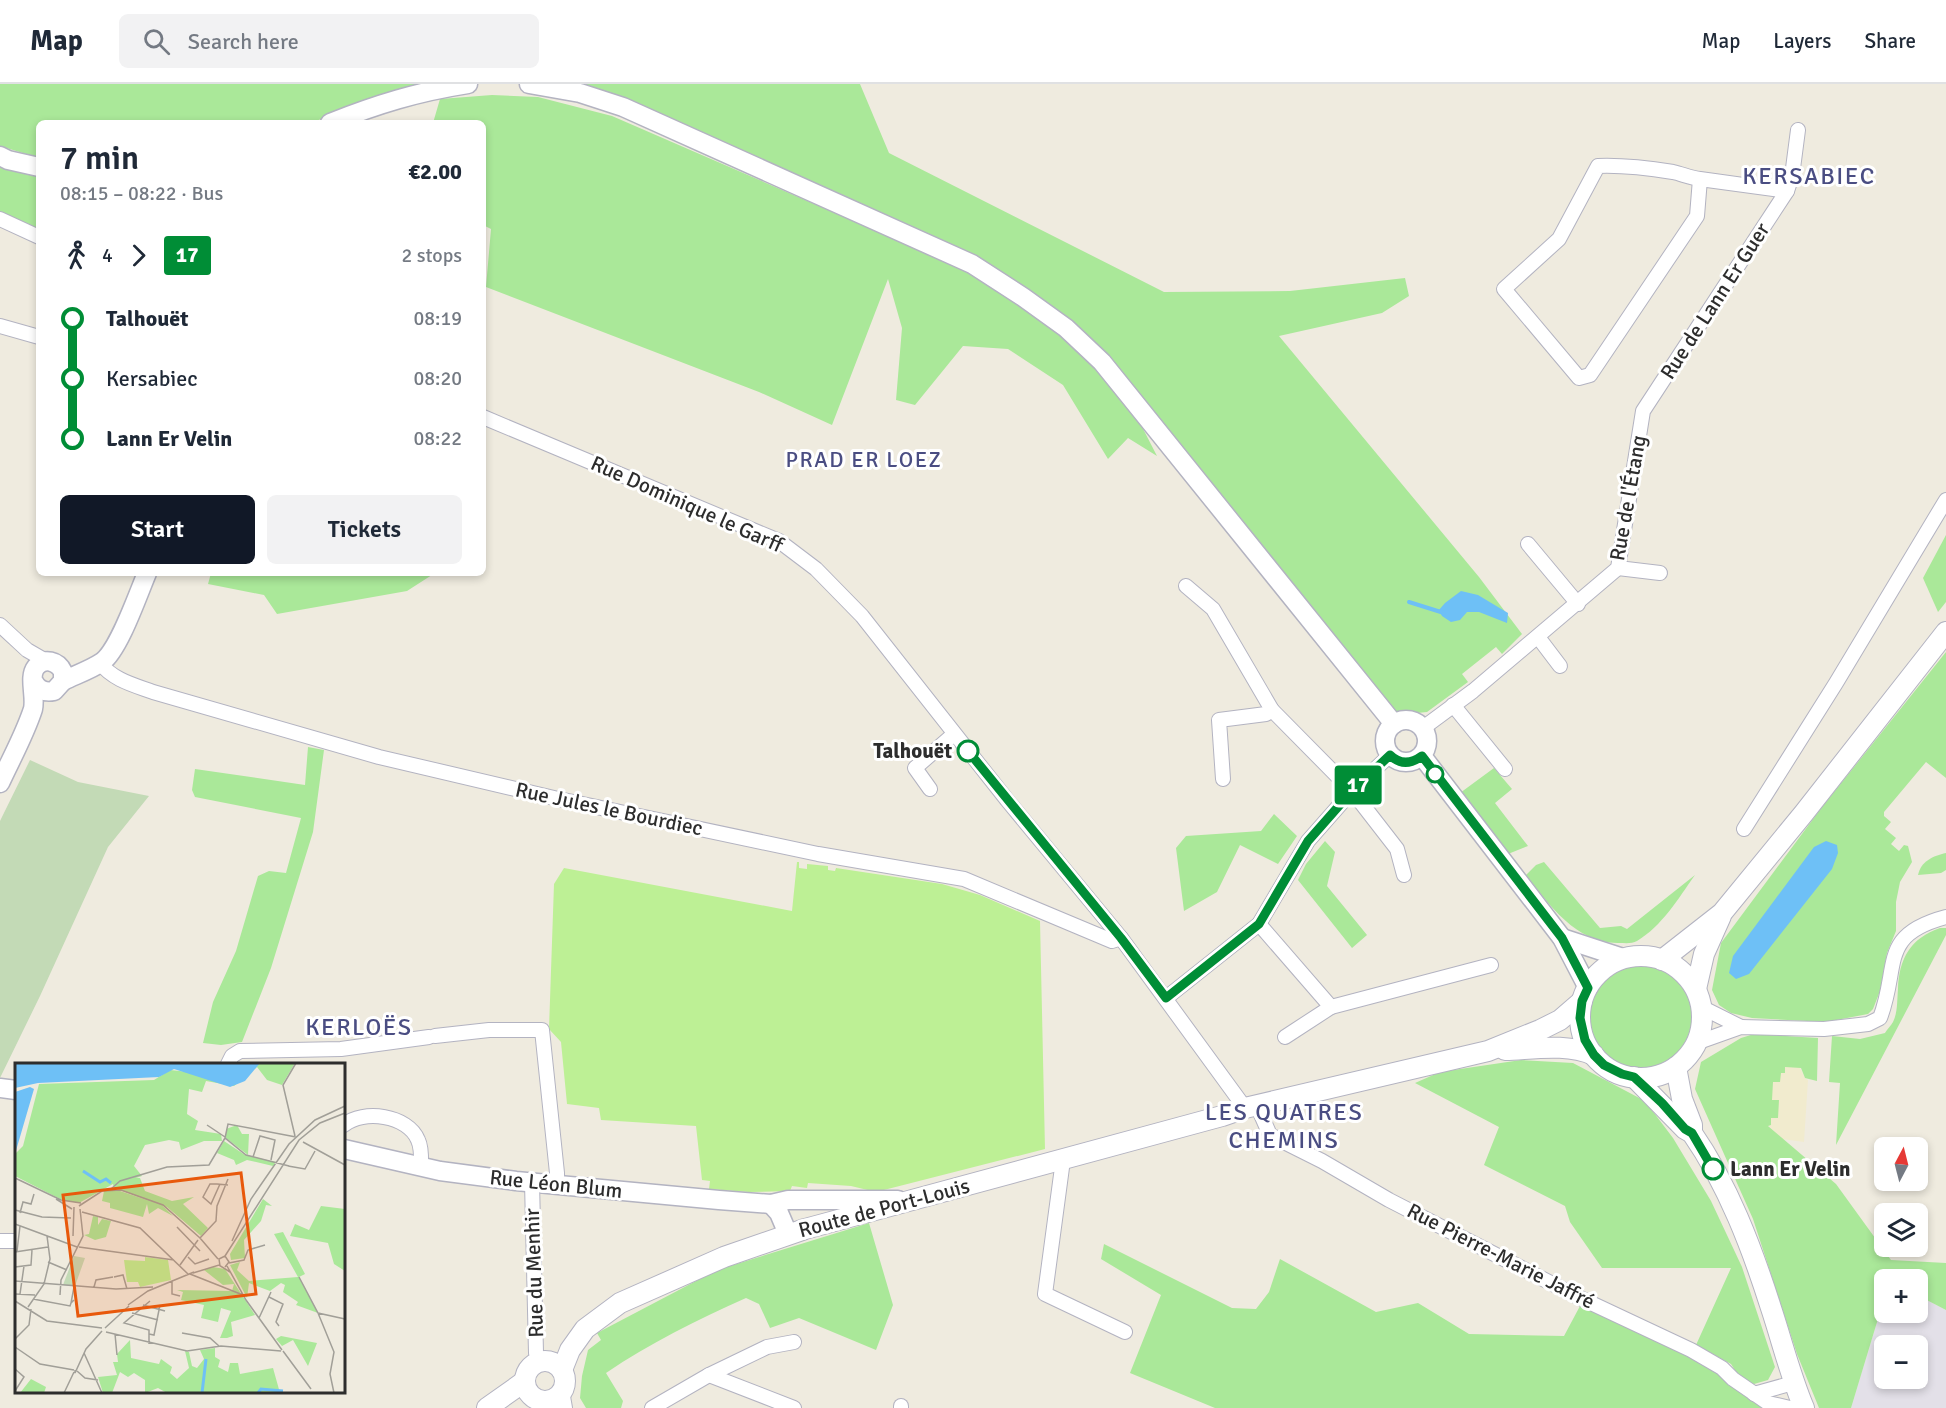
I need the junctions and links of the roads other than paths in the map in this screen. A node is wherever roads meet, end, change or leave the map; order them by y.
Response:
1 (468, 84) edge
2 (529, 84) edge
3 (338, 120) edge
4 (1798, 130) dead end
5 (0, 156) edge
6 (36, 166) edge
7 (1700, 179) junction
8 (1787, 191) junction
9 (0, 219) edge
10 (36, 236) edge
11 (0, 326) edge
12 (36, 336) edge
13 (1643, 411) joint
14 (486, 418) edge
15 (1946, 500) edge
16 (1528, 544) dead end
17 (1618, 568) junction
18 (1660, 573) dead end
19 (146, 576) edge
20 (1186, 586) dead end
21 (1578, 604) junction
22 (0, 625) edge
23 (1946, 632) edge
24 (1538, 637) junction
25 (97, 664) junction
26 (1560, 666) dead end
27 (43, 669) junction
28 (56, 687) junction
29 (1454, 705) junction
30 (33, 707) junction
31 (1272, 710) junction
32 (1394, 724) junction
33 (1423, 728) junction
34 (954, 734) junction
35 (1390, 755) junction
36 (1422, 756) junction
37 (1505, 769) dead end
38 (1223, 779) dead end
39 (0, 783) edge
40 (930, 789) dead end
41 (1352, 791) junction
42 (1744, 829) dead end
43 (1404, 875) dead end
44 (1722, 913) junction
45 (1946, 917) edge
46 (1259, 924) junction
47 (1121, 938) junction
48 (1562, 938) junction
49 (1623, 958) junction
50 (1662, 960) junction
51 (1491, 965) dead end
52 (1585, 994) junction
53 (1166, 998) junction
54 (1699, 998) junction
55 (1331, 1007) junction
56 (1741, 1027) junction
57 (1286, 1036) dead end
58 (1696, 1043) junction
59 (1488, 1051) junction
60 (1594, 1055) junction
61 (229, 1063) edge
62 (1676, 1067) junction
63 (1634, 1077) junction
64 (0, 1088) edge
65 (15, 1090) edge
66 (1252, 1109) junction
67 (345, 1125) edge
68 (1692, 1133) junction
69 (345, 1149) edge
70 (1063, 1160) junction
71 (422, 1168) junction
72 (532, 1182) junction
73 (557, 1185) junction
74 (798, 1200) junction
75 (906, 1201) junction
76 (771, 1204) junction
77 (796, 1232) junction
78 (1125, 1332) dead end
79 (794, 1342) dead end
80 (550, 1364) junction
81 (709, 1375) junction
82 (1794, 1383) junction
83 (1754, 1394) junction
84 (548, 1397) edge
85 (487, 1408) edge
86 (652, 1408) edge
87 (794, 1408) edge
88 (1790, 1408) edge
89 (1804, 1408) edge

1 - 3 street
2 - 32 street
4 - 8 street, Rue de Lann Er Guer
5 - 6 street
7 - 7 street
7 - 8 street
8 - 13 street, Rue de Lann Er Guer
9 - 10 street
11 - 12 street
13 - 17 street, Rue de l'Étang
14 - 34 street, Rue Dominique le Garff
15 - 42 street
16 - 21 street
17 - 18 street
17 - 21 street, Rue de l'Étang
19 - 25 street
20 - 31 street
21 - 24 street, Rue de l'Étang
22 - 27 street
23 - 44 main road
24 - 26 street
24 - 29 street, Rue de l'Étang
25 - 27 street
25 - 28 street
25 - 47 street, Rue Jules le Bourdiec
27 - 28 street
27 - 28 street
27 - 30 street
28 - 30 street
29 - 33 street, Rue de l'Étang
29 - 37 street
30 - 39 street
31 - 38 street
31 - 41 street
32 - 33 street
32 - 35 street
33 - 36 street
34 - 40 street
34 - 47 street, Rue Dominique le Garff
35 - 36 street
35 - 41 street
36 - 48 street
41 - 43 street
41 - 46 street
44 - 50 main road
44 - 54 main road
45 - 56 street
46 - 53 street
46 - 55 street
47 - 53 street, Rue Dominique le Garff
48 - 49 street
48 - 52 street
49 - 50 main road
49 - 52 main road
50 - 54 main road
51 - 55 street
52 - 59 main road, Route de Port-Louis
52 - 60 main road
53 - 66 street, Rue Dominique le Garff
54 - 56 street
54 - 58 main road
55 - 57 street
56 - 58 street
58 - 62 main road
59 - 60 main road, Route de Port-Louis
59 - 66 main road, Route de Port-Louis
60 - 63 main road
61 - 73 street
62 - 63 main road
62 - 68 main road
63 - 68 main road
64 - 65 street
66 - 70 main road, Route de Port-Louis
66 - 83 street, Rue Pierre-Marie Jaffré
67 - 71 street
68 - 82 main road
69 - 71 street, Rue Léon Blum
70 - 75 main road, Route de Port-Louis
70 - 78 street
71 - 72 street, Rue Léon Blum
72 - 73 street, Rue Léon Blum
72 - 80 street, Rue du Menhir
73 - 76 street, Rue Léon Blum
74 - 75 street, Rue Léon Blum
74 - 76 street, Rue Léon Blum
74 - 77 street
75 - 77 main road, Route de Port-Louis
76 - 77 street
77 - 80 main road, Route de Port-Louis
79 - 81 street
80 - 84 main road
80 - 84 main road
81 - 86 street
81 - 87 street
82 - 83 street
82 - 89 main road
83 - 88 street, Rue Pierre-Marie Jaffré
84 - 85 main road

